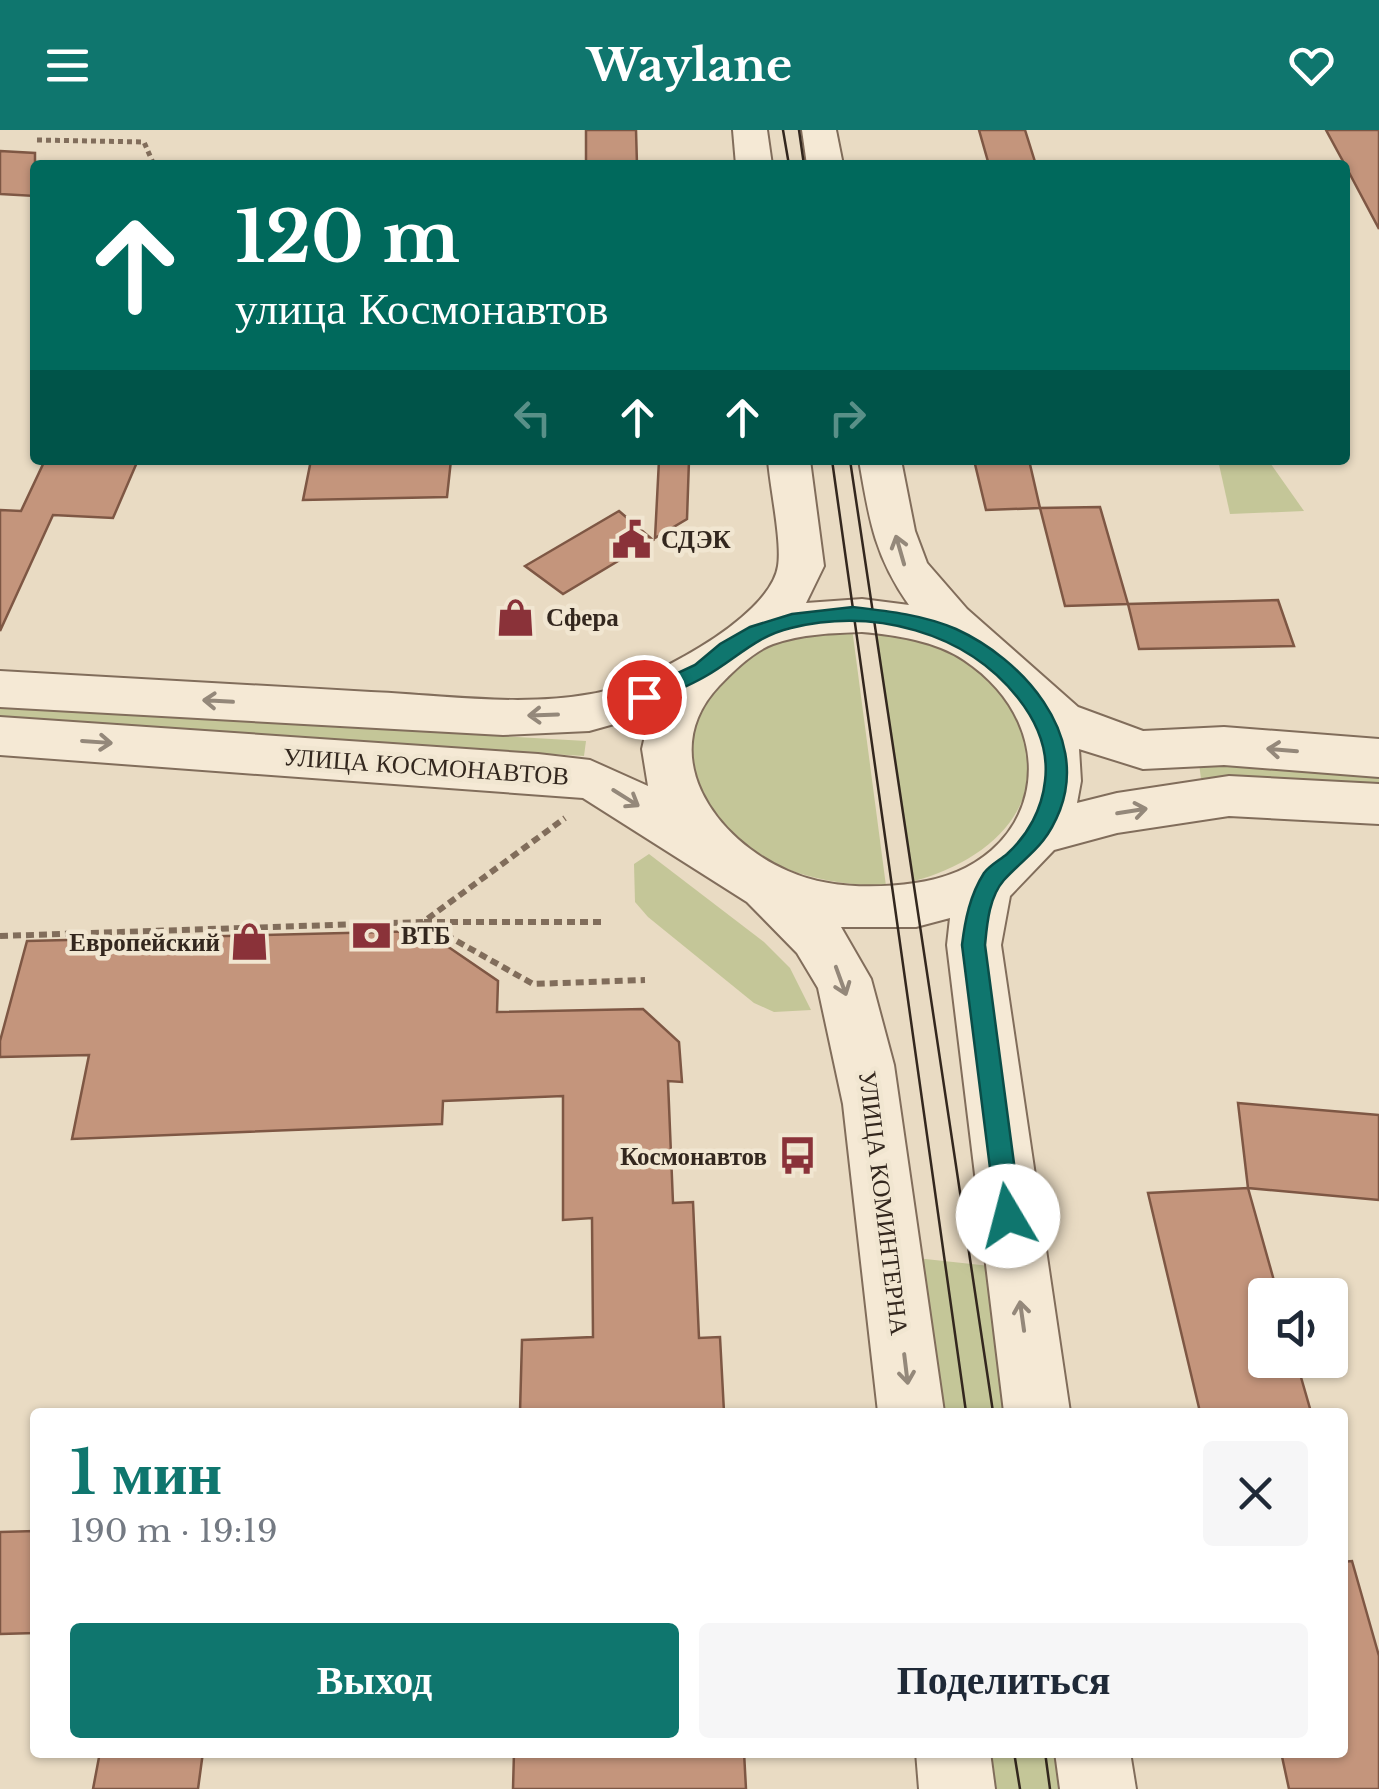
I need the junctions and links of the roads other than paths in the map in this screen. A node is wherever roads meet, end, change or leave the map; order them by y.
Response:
1 (750, 130) edge
2 (819, 130) edge
3 (753, 160) edge
4 (823, 160) edge
5 (790, 465) edge
6 (881, 465) edge
7 (757, 632) junction
8 (702, 670) junction
9 (1010, 674) junction
10 (0, 689) edge
11 (0, 736) edge
12 (1379, 758) edge
13 (1379, 804) edge
14 (1037, 834) junction
15 (728, 862) junction
16 (994, 876) junction
17 (911, 1408) edge
18 (1035, 1408) edge
19 (954, 1758) edge
20 (1093, 1758) edge
21 (957, 1789) edge
22 (1098, 1789) edge

1 - 3 street
2 - 4 street
5 - 7 street, УЛИЦА КОМИНТЕРНА
9 -> 6 street
7 - 8 street, УЛИЦА КОМИНТЕРНА
7 - 9 street
8 -> 10 street, УЛИЦА КОСМОНАВТОВ
8 - 15 street, УЛИЦА КОМИНТЕРНА
12 -> 9 street
9 - 14 street
11 -> 15 street, УЛИЦА КОСМОНАВТОВ
14 -> 13 street
14 - 16 street
15 - 16 street, УЛИЦА КОСМОНАВТОВ
15 -> 17 street, УЛИЦА КОМИНТЕРНА
18 -> 16 street
19 - 21 street
20 - 22 street

